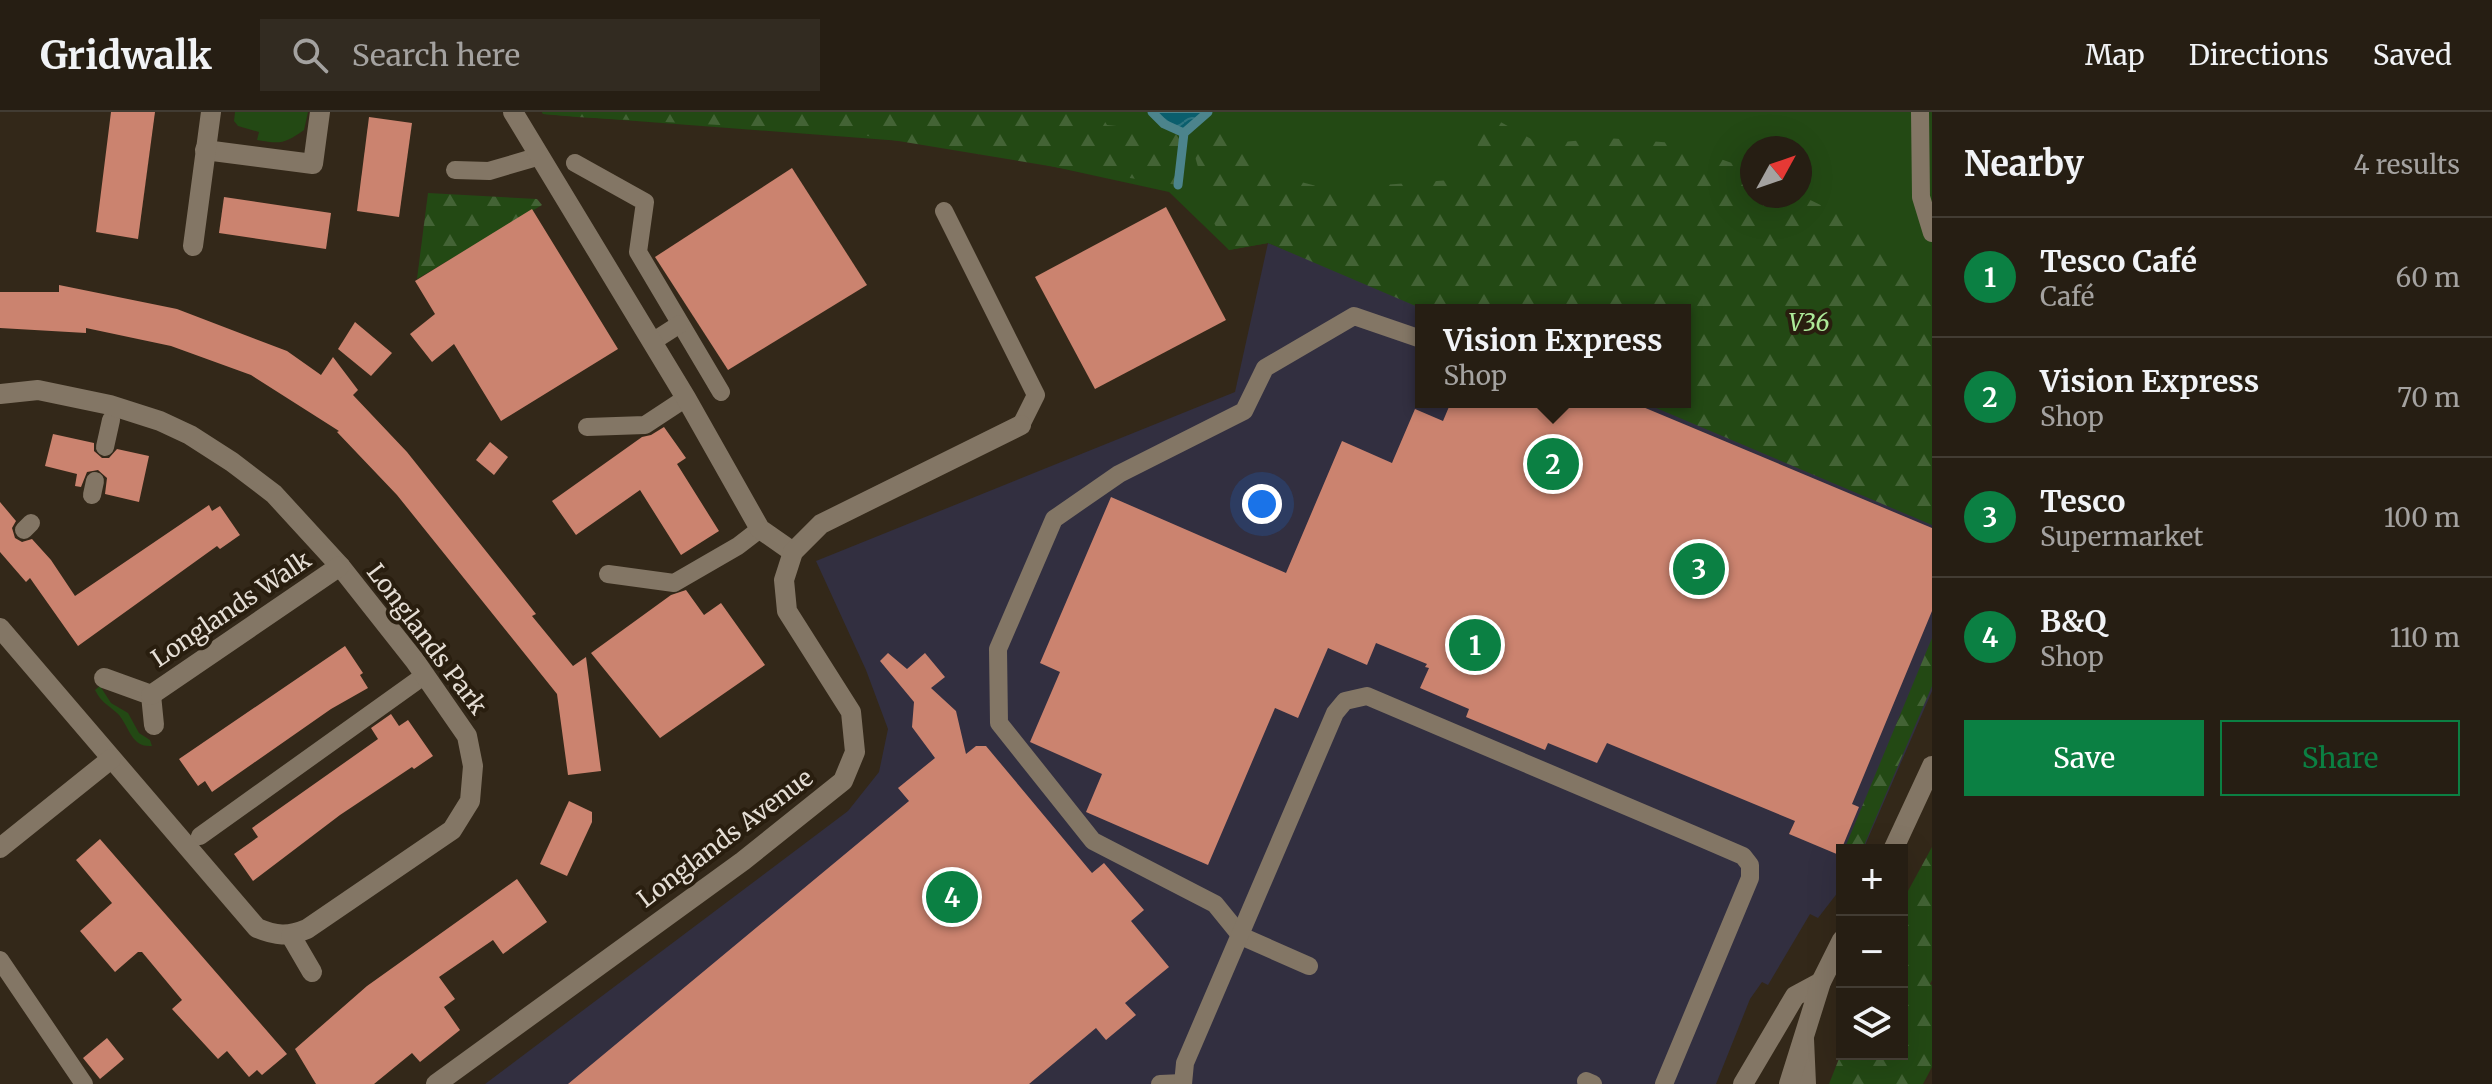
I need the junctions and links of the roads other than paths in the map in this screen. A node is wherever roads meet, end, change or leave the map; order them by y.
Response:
1 (211, 112) edge
2 (320, 112) edge
3 (513, 112) edge
4 (1920, 112) edge
5 (205, 150) junction
6 (540, 156) junction
7 (575, 163) dead end
8 (455, 170) dead end
9 (944, 211) dead end
10 (1932, 233) edge
11 (193, 246) dead end
12 (680, 324) junction
13 (1415, 337) edge
14 (652, 342) junction
15 (721, 392) dead end
16 (0, 394) edge
17 (686, 398) junction
18 (111, 420) dead end
19 (1021, 425) joint
20 (587, 427) dead end
21 (105, 447) dead end
22 (760, 529) junction
23 (793, 552) junction
24 (340, 566) junction
25 (608, 574) dead end
26 (0, 628) edge
27 (425, 675) junction
28 (104, 678) dead end
29 (151, 695) junction
30 (154, 725) dead end
31 (111, 759) junction
32 (1932, 766) edge
33 (200, 836) dead end
34 (1896, 844) edge
35 (0, 848) edge
36 (291, 936) junction
37 (1241, 936) junction
38 (1836, 952) edge
39 (0, 960) edge
40 (1309, 966) dead end
41 (312, 972) dead end
42 (1821, 982) junction
43 (1805, 1036) junction
44 (84, 1084) edge
45 (436, 1084) edge
46 (1160, 1084) edge
47 (1183, 1084) edge
48 (1664, 1084) edge
49 (1743, 1084) edge
50 (1789, 1084) edge
51 (1807, 1084) edge

1 - 5 street
2 - 5 street
3 - 6 street
4 - 10 lane
5 - 11 street
6 - 8 lane
6 - 14 street
7 - 12 lane
9 - 19 lane
12 - 14 lane
12 - 15 lane
13 - 37 lane
14 - 17 street
16 - 24 street, Longlands Park
17 - 20 lane
17 - 22 street
18 - 21 lane
19 - 23 street
22 - 23 street
22 - 25 lane
23 - 45 street, Longlands Avenue
24 - 27 street, Longlands Park
24 - 29 street, Longlands Walk
26 - 31 street
27 - 33 lane
27 - 36 street, Longlands Park
28 - 29 street
29 - 30 street
31 - 35 street
31 - 36 street
32 - 34 street
36 - 41 street
37 - 40 lane
37 - 47 lane
37 - 48 lane
38 - 42 street
39 - 44 lane
42 - 43 street
42 - 49 street
43 - 50 street
43 - 51 lane
46 - 47 lane

